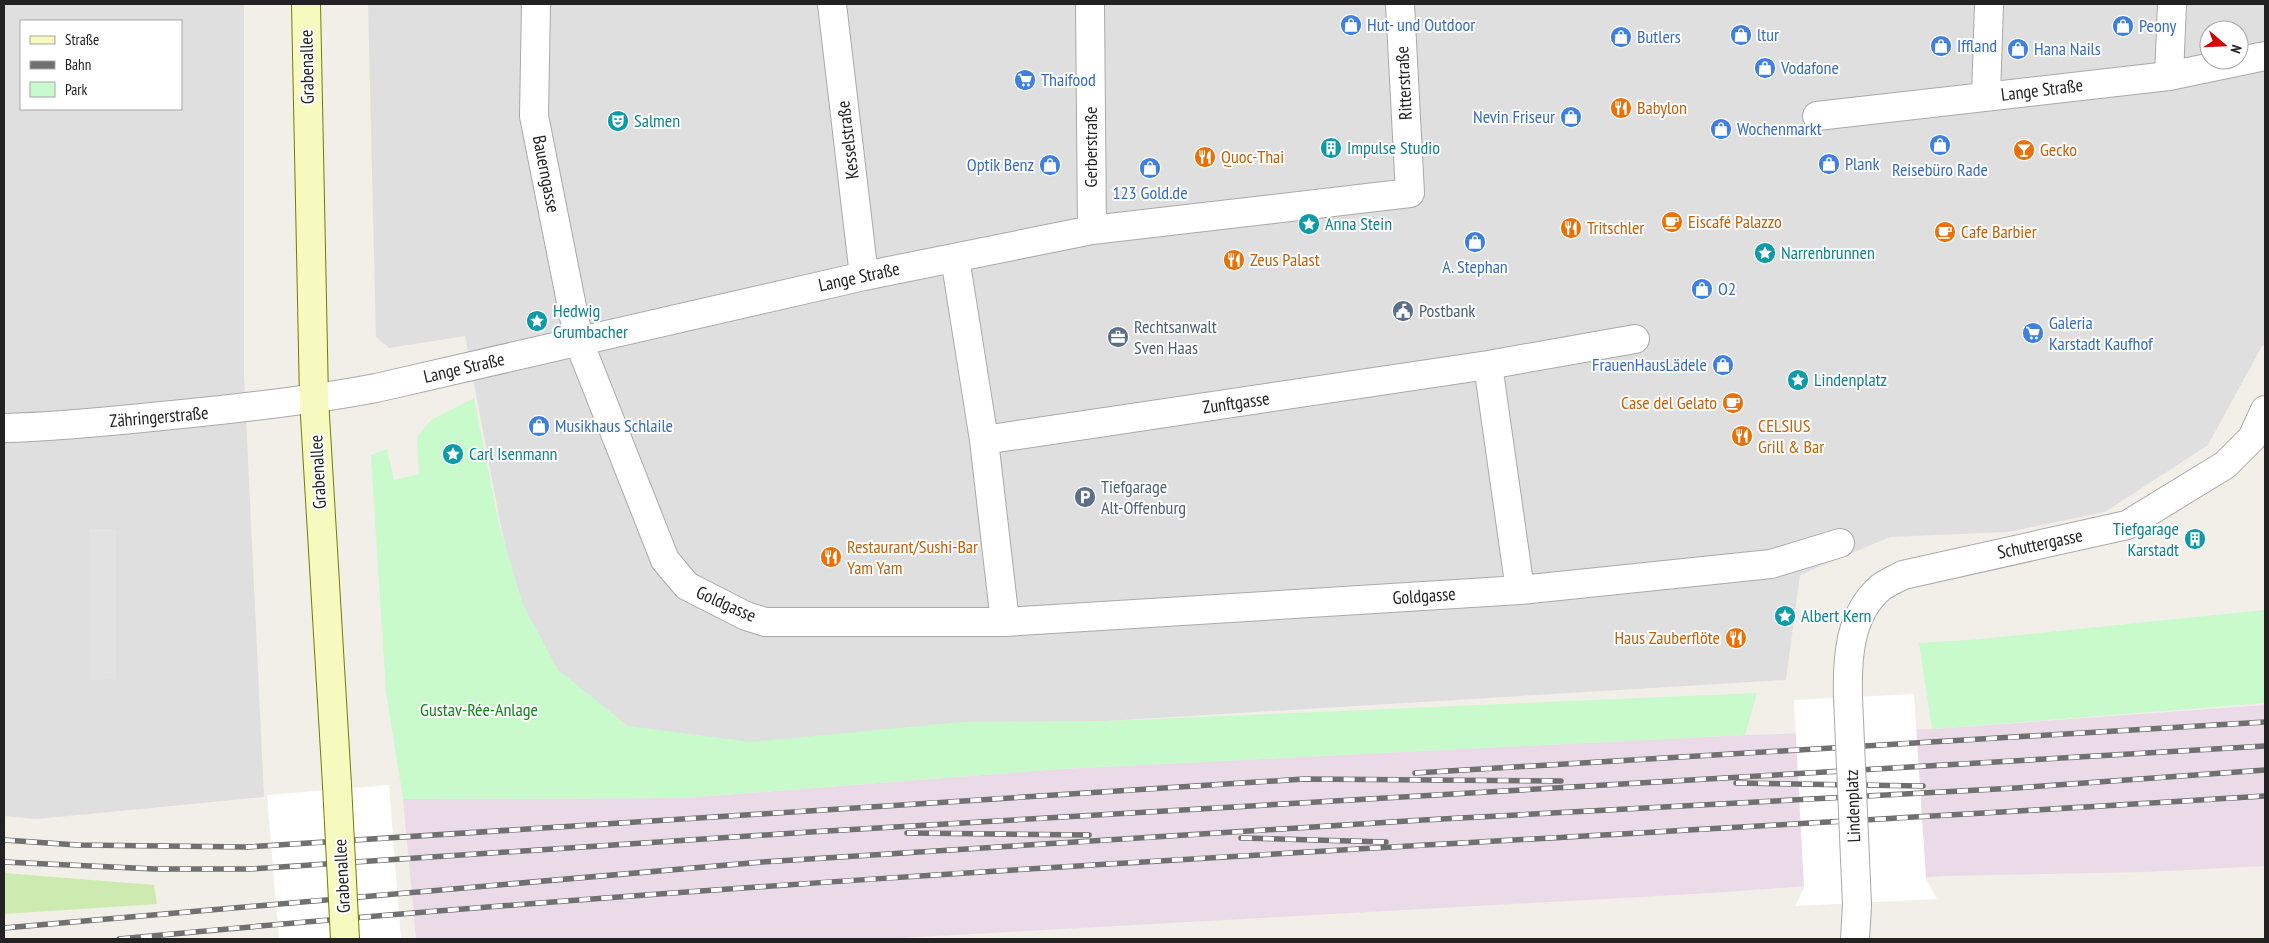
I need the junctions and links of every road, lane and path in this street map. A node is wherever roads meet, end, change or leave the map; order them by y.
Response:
1 (306, 4) edge
2 (536, 4) edge
3 (832, 4) edge
4 (1090, 4) edge
5 (1400, 4) edge
6 (1989, 4) edge
7 (2172, 4) edge
8 (2265, 56) edge
9 (2169, 76) junction
10 (1986, 97) junction
11 (1817, 116) dead end
12 (1410, 193) joint
13 (1092, 230) junction
14 (955, 258) junction
15 (864, 276) junction
16 (1635, 339) dead end
17 (579, 342) junction
18 (1488, 365) junction
19 (314, 400) junction
20 (2265, 410) edge
21 (4, 428) edge
22 (984, 440) junction
23 (1840, 543) dead end
24 (1520, 590) junction
25 (1005, 622) junction
26 (1848, 691) joint
27 (1856, 924) edge
28 (345, 939) edge

1 - 19 main road, Grabenallee
2 - 17 street, Bauerngasse
3 - 15 street, Kesselstraße
4 - 13 street, Gerberstraße
5 - 12 street, Ritterstraße
6 - 10 street
7 - 9 street
8 - 9 street, Lange Straße
9 - 10 street, Lange Straße
10 - 11 street, Lange Straße
12 - 13 street, Lange Straße
13 - 14 street, Lange Straße
14 - 15 street, Lange Straße
14 - 22 street
15 - 17 street, Lange Straße
16 - 18 street, Zunftgasse
17 - 19 street, Lange Straße
17 - 25 street, Goldgasse
18 - 22 street, Zunftgasse
18 - 24 street
19 - 21 street, Zähringerstraße
19 - 28 main road, Grabenallee, bridge
20 - 26 street, Schuttergasse
22 - 25 street
23 - 24 street, Goldgasse
24 - 25 street, Goldgasse
26 - 27 street, Lindenplatz, bridge

